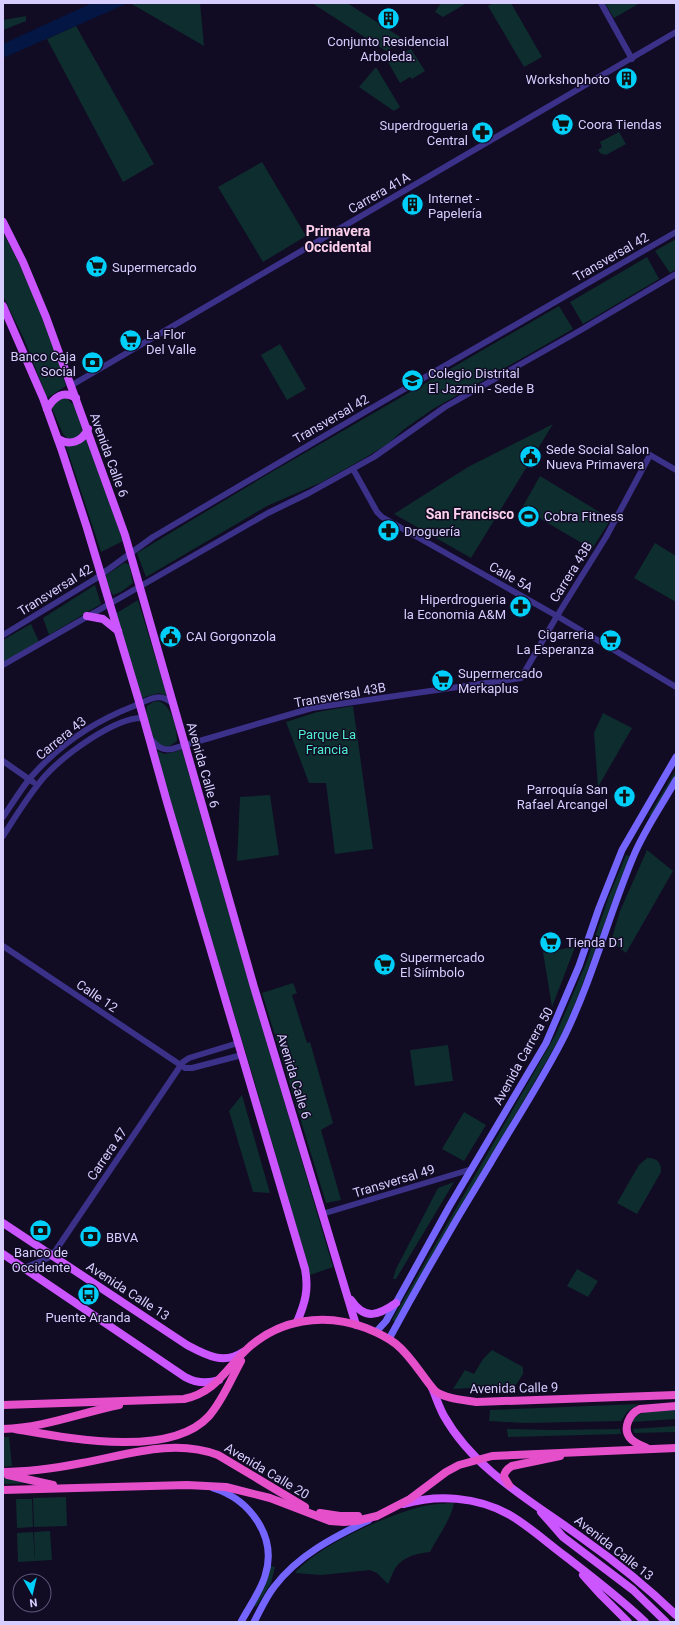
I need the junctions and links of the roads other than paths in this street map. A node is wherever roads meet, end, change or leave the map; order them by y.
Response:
1 (601, 3) edge
2 (676, 32) edge
3 (632, 58) junction
4 (3, 222) edge
5 (676, 232) edge
6 (676, 274) edge
7 (3, 306) edge
8 (72, 385) junction
9 (76, 398) junction
10 (47, 409) junction
11 (88, 429) junction
12 (58, 439) junction
13 (352, 469) junction
14 (676, 470) edge
15 (130, 553) junction
16 (101, 574) junction
17 (139, 586) junction
18 (109, 603) junction
19 (87, 616) junction
20 (557, 616) junction
21 (118, 631) junction
22 (3, 635) edge
23 (3, 665) edge
24 (521, 678) joint
25 (676, 687) edge
26 (140, 703) junction
27 (173, 704) junction
28 (143, 718) junction
29 (148, 736) junction
30 (185, 746) junction
31 (676, 757) edge
32 (3, 761) edge
33 (29, 780) junction
34 (676, 780) edge
35 (37, 786) junction
36 (3, 817) edge
37 (3, 836) edge
38 (3, 946) edge
39 (238, 1043) junction
40 (242, 1055) junction
41 (180, 1065) junction
42 (472, 1169) junction
43 (322, 1214) junction
44 (3, 1223) edge
45 (3, 1254) edge
46 (51, 1256) junction
47 (24, 1268) junction
48 (346, 1293) junction
49 (396, 1303) junction
50 (297, 1322) junction
51 (356, 1324) junction
52 (376, 1332) junction
53 (389, 1339) junction
54 (247, 1350) junction
55 (219, 1380) junction
56 (432, 1388) junction
57 (676, 1395) edge
58 (153, 1400) junction
59 (3, 1405) edge
60 (676, 1406) edge
61 (3, 1429) edge
62 (16, 1429) junction
63 (676, 1448) edge
64 (650, 1449) junction
65 (585, 1451) junction
66 (478, 1460) junction
67 (3, 1473) edge
68 (509, 1485) junction
69 (198, 1486) junction
70 (64, 1488) junction
71 (3, 1490) edge
72 (534, 1503) junction
73 (399, 1505) junction
74 (377, 1516) junction
75 (571, 1560) junction
76 (675, 1614) edge
77 (241, 1622) edge
78 (254, 1622) edge
79 (628, 1622) edge
80 (645, 1622) edge
81 (666, 1622) edge
82 (676, 1622) edge

1 - 3 street
2 - 3 street, Carrera 41A
3 - 8 street, Carrera 41A
4 - 8 main road, Avenida Calle 6
5 - 15 street, Transversal 42
6 - 13 street
7 - 10 main road
8 - 9 main road, Avenida Calle 6
9 - 10 main road
9 - 11 main road, Avenida Calle 6
10 - 12 main road
11 - 12 main road
11 - 15 main road, Avenida Calle 6
12 - 16 main road
13 - 17 street
13 - 20 street, Calle 5A
14 - 20 street, Carrera 43B
15 - 16 street, Transversal 42
15 - 17 main road, Avenida Calle 6
16 - 18 main road
16 - 22 street, Transversal 42
17 - 18 street
17 - 27 main road, Avenida Calle 6
18 - 19 street
18 - 21 main road
19 - 21 main road
19 - 23 street
20 - 24 street, Carrera 43B
20 - 25 street, Calle 5A
21 - 26 main road
24 - 30 street, Transversal 43B
26 - 27 street, Carrera 43
26 - 28 main road
26 - 33 street, Carrera 43
27 - 30 main road, Avenida Calle 6
28 - 29 main road
28 - 35 street, Carrera 43
29 - 30 street, Transversal 43B
29 - 39 main road
30 - 43 main road, Avenida Calle 6
31 - 42 main road, Avenida Carrera 50
32 - 33 street
33 - 35 street
33 - 36 street, Carrera 43
34 - 53 main road, Avenida Carrera 50
35 - 37 street, Carrera 43
38 - 41 street, Calle 12
39 - 40 main road
39 - 41 street, Carrera 47
40 - 41 street
40 - 50 main road
41 - 46 street, Carrera 47
42 - 43 street, Transversal 49
42 - 49 main road, Avenida Carrera 50
43 - 48 main road, Avenida Calle 6
44 - 46 main road, Avenida Calle 13
45 - 47 main road
46 - 47 street
46 - 54 main road, Avenida Calle 13
47 - 55 main road
48 - 49 main road
48 - 51 main road, Avenida Calle 6
49 - 52 main road, Avenida Carrera 50
50 - 51 highway, Avenida Calle 9
50 - 54 highway, Avenida Calle 9
51 - 52 highway, Avenida Calle 9
52 - 53 highway, Avenida Calle 9
53 - 56 highway, Avenida Calle 9
54 - 55 highway
54 - 62 highway
55 - 58 highway
56 - 57 highway, Avenida Calle 9
56 - 66 main road, Avenida Calle 13
58 - 59 highway
58 - 62 highway
60 - 64 highway
61 - 62 highway
63 - 64 highway
64 - 65 highway
65 - 66 highway, Avenida Calle 20
65 - 68 highway
66 - 68 main road, Avenida Calle 13
66 - 73 highway, Avenida Calle 20
67 - 70 highway
67 - 73 highway, Avenida Calle 20
68 - 72 main road, Avenida Calle 13
69 - 70 highway, Avenida Calle 20
69 - 74 highway, Avenida Calle 20
69 - 77 main road, Avenida Calle 20
70 - 71 highway, Avenida Calle 20
72 - 76 main road, Avenida Calle 13
72 - 81 main road, Avenida Calle 13
73 - 74 highway, Avenida Calle 20
73 - 75 main road
74 - 78 main road
75 - 79 main road
75 - 80 main road
76 - 82 main road

